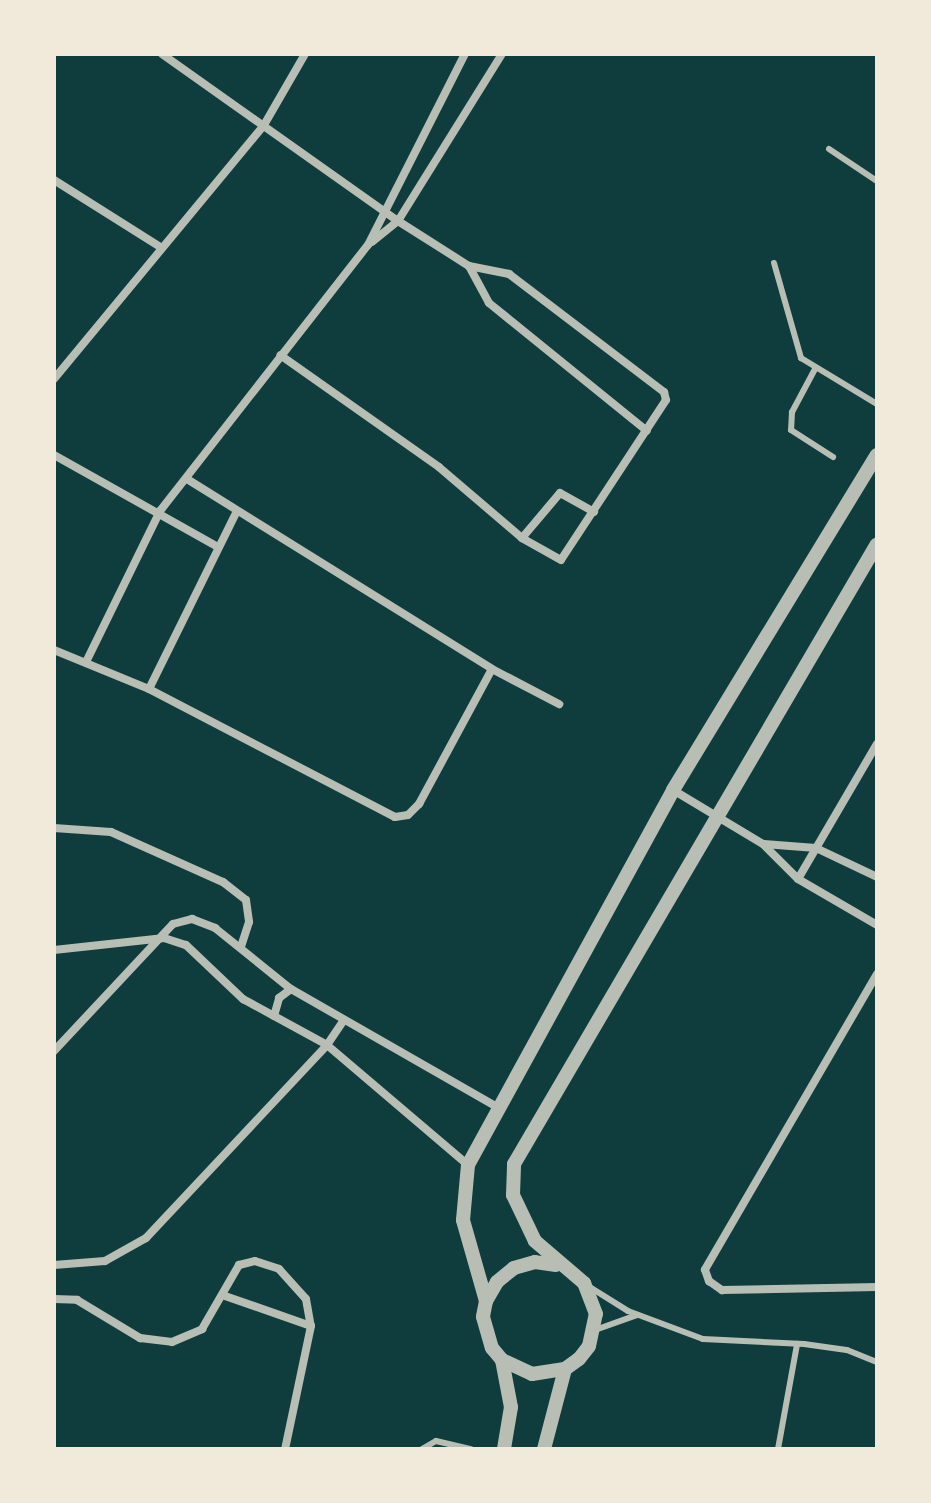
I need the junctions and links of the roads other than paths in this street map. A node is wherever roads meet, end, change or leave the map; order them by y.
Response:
1 (162, 54) edge
2 (305, 54) edge
3 (465, 54) edge
4 (502, 54) edge
5 (264, 125) junction
6 (829, 149) dead end
7 (54, 180) edge
8 (877, 181) edge
9 (386, 212) junction
10 (398, 221) junction
11 (368, 245) junction
12 (159, 246) junction
13 (774, 263) dead end
14 (469, 266) junction
15 (280, 355) junction
16 (815, 369) junction
17 (54, 379) edge
18 (877, 404) edge
19 (647, 431) junction
20 (54, 455) edge
21 (877, 455) edge
22 (833, 457) dead end
23 (187, 479) junction
24 (160, 511) junction
25 (594, 512) junction
26 (236, 513) junction
27 (522, 538) junction
28 (877, 544) edge
29 (218, 547) junction
30 (54, 650) edge
31 (87, 660) junction
32 (492, 669) junction
33 (149, 689) junction
34 (559, 704) dead end
35 (877, 744) edge
36 (673, 790) junction
37 (716, 816) junction
38 (54, 828) edge
39 (763, 844) junction
40 (816, 848) junction
41 (877, 877) edge
42 (798, 879) junction
43 (877, 925) edge
44 (164, 938) junction
45 (241, 947) junction
46 (54, 950) edge
47 (877, 974) edge
48 (291, 989) junction
49 (274, 1016) junction
50 (343, 1021) junction
51 (327, 1045) junction
52 (54, 1051) edge
53 (499, 1108) junction
54 (468, 1165) junction
55 (54, 1265) edge
56 (556, 1265) junction
57 (584, 1283) junction
58 (877, 1287) edge
59 (225, 1296) junction
60 (54, 1299) edge
61 (486, 1301) junction
62 (639, 1314) junction
63 (311, 1326) junction
64 (595, 1330) junction
65 (797, 1344) junction
66 (502, 1360) junction
67 (877, 1362) edge
68 (565, 1369) junction
69 (285, 1449) edge
70 (422, 1449) edge
71 (471, 1449) edge
72 (504, 1449) edge
73 (544, 1449) edge
74 (778, 1449) edge

1 - 5 street
2 - 5 street
3 - 9 street
4 - 10 street
5 - 9 street
5 - 12 street
6 - 8 lane
7 - 12 street
9 - 10 street
9 - 11 street
10 - 11 street
10 - 14 street
11 - 15 street
12 - 17 street
13 - 16 lane
14 - 19 street
14 - 19 street
15 - 23 street
15 - 27 street
16 - 18 lane
16 - 22 lane
19 - 25 street
20 - 24 street
21 - 36 street
23 - 24 street
23 - 26 street
24 - 29 street
24 - 31 street
25 - 27 street
25 - 27 street
26 - 29 street
26 - 32 street
28 - 37 street
29 - 33 street
30 - 31 street
31 - 33 street
32 - 33 street
32 - 34 street
35 - 40 street
36 - 37 street
36 - 53 street
37 - 39 street
37 - 56 street
38 - 45 street
39 - 40 street
39 - 42 street
40 - 41 street
40 - 42 street
42 - 43 street
44 - 45 street
44 - 46 street
44 - 49 street
44 - 52 street
45 - 48 street
47 - 58 street
48 - 49 street
48 - 50 street
49 - 51 street
50 - 51 street
50 - 53 street
51 - 54 street
51 - 55 street
53 - 54 street
54 - 61 street
56 - 57 street
56 - 61 street
57 - 62 lane
57 - 64 street
59 - 60 street
59 - 63 street
59 - 63 street
61 - 66 street
62 - 64 lane
62 - 65 lane
63 - 69 street
64 - 68 street
65 - 67 lane
65 - 74 lane
66 - 68 street
66 - 72 street
68 - 73 street
70 - 71 lane

